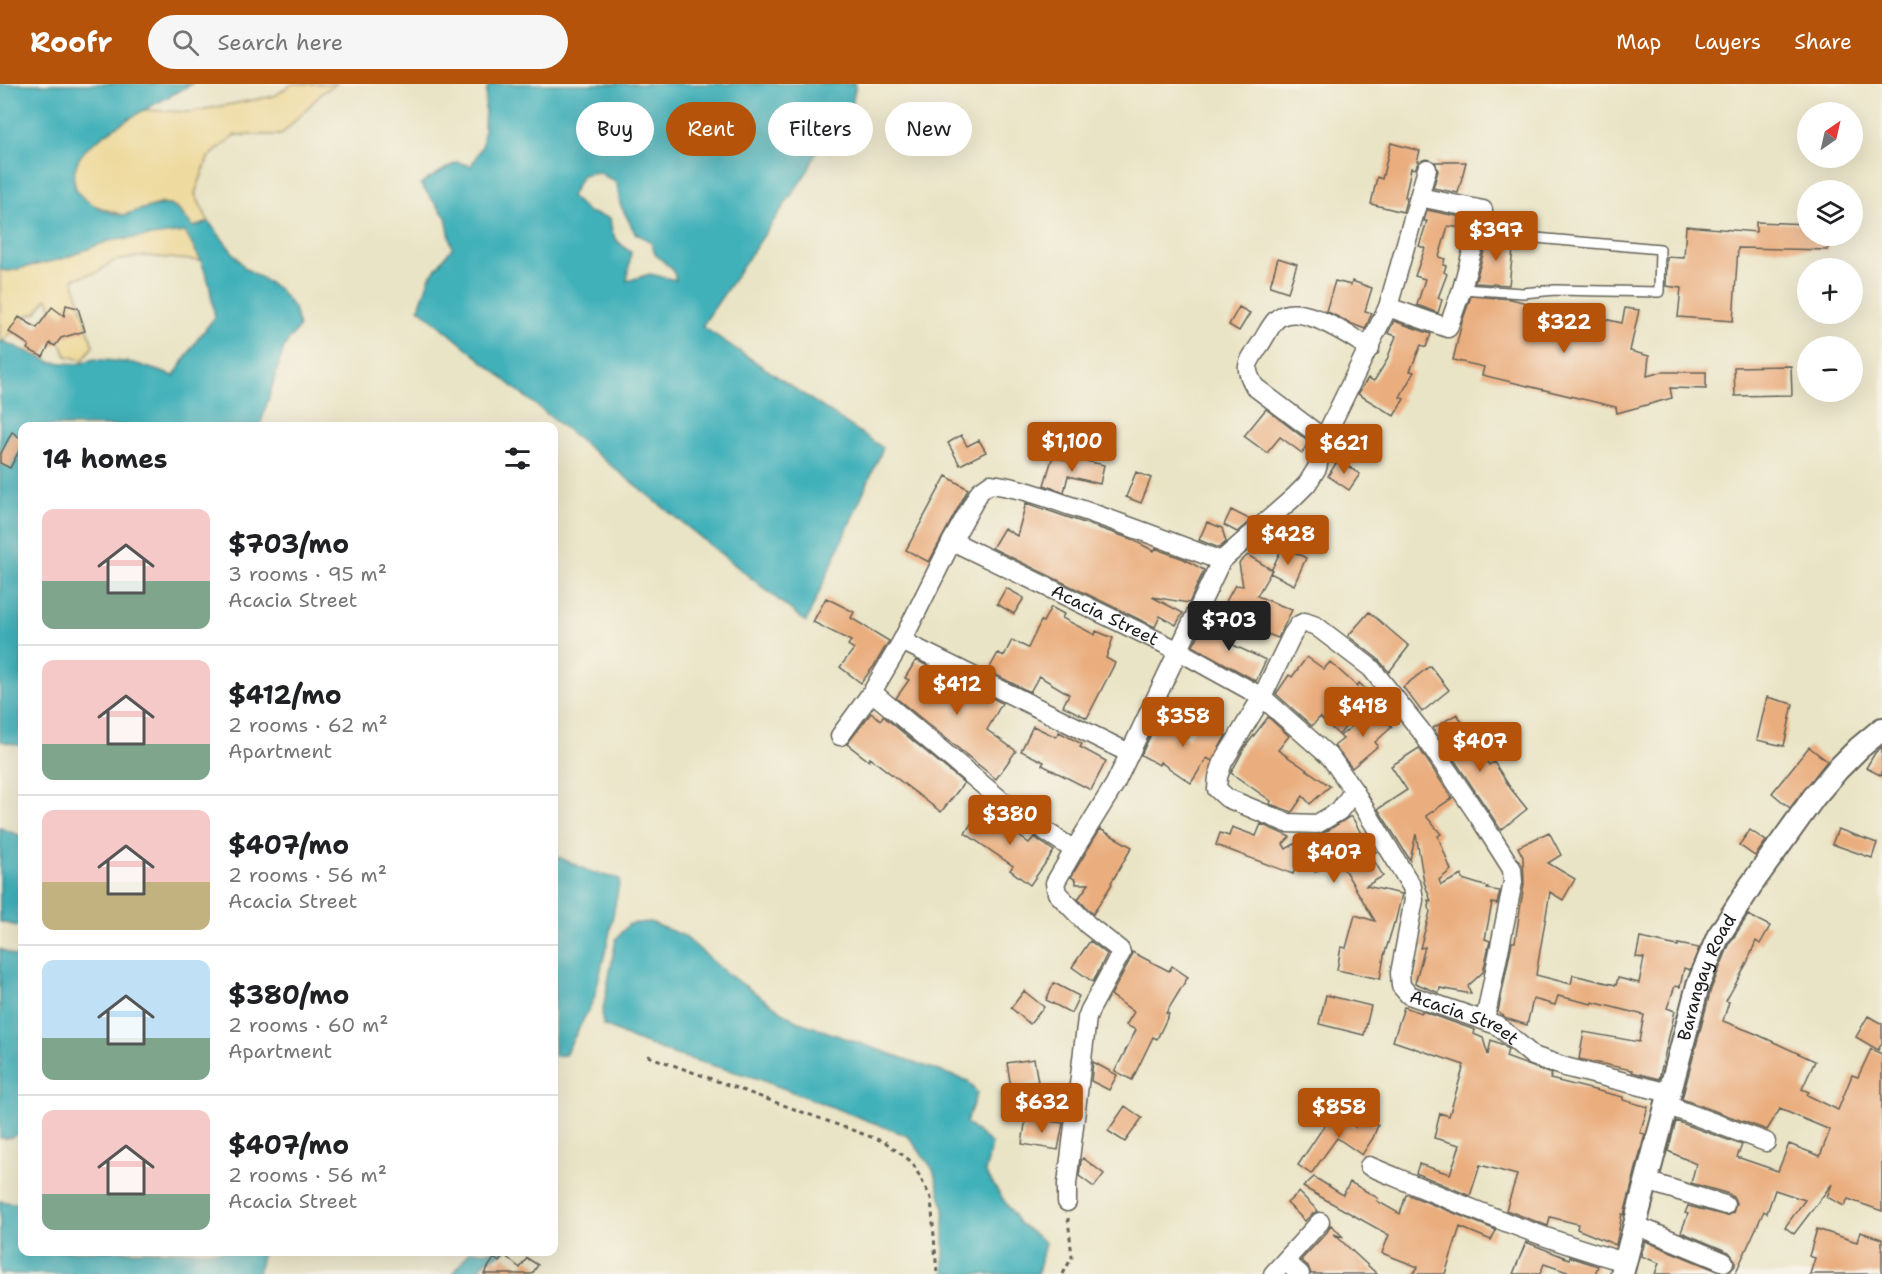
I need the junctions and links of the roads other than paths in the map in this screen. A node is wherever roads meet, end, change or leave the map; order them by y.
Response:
1 (1427, 168) dead end
2 (1419, 197) junction
3 (1478, 228) junction
4 (1462, 289) junction
5 (1388, 307) junction
6 (1370, 348) junction
7 (1324, 439) junction
8 (952, 541) junction
9 (1221, 561) junction
10 (902, 641) junction
11 (1179, 651) junction
12 (872, 692) junction
13 (1262, 697) junction
14 (1882, 729) edge
15 (840, 736) dead end
16 (1129, 753) junction
17 (1354, 791) junction
18 (1074, 850) junction
19 (1485, 1020) junction
20 (1668, 1099) junction
21 (1766, 1142) dead end
22 (1368, 1166) dead end
23 (1646, 1181) junction
24 (1067, 1202) road end
25 (1725, 1205) dead end
26 (1320, 1222) dead end
27 (1635, 1225) junction
28 (1725, 1262) dead end
29 (1279, 1268) edge
30 (1624, 1268) edge
31 (1300, 1274) edge

1 - 2 street
2 - 3 street
2 - 5 street
3 - 4 street
3 - 4 lane
4 - 5 street
5 - 6 street
6 - 7 street
6 - 7 street
7 - 9 street
8 - 9 street
8 - 10 street
8 - 11 street, Acacia Street
9 - 11 street
10 - 12 street
10 - 16 street
11 - 13 street, Acacia Street
11 - 16 street
12 - 15 street
12 - 18 street
13 - 17 street, Acacia Street
13 - 17 street
13 - 19 street
14 - 20 street, Barangay Road
16 - 18 street
17 - 19 street, Acacia Street
18 - 24 street
19 - 20 street, Acacia Street
20 - 21 street, Acacia Street
20 - 23 street, Barangay Road
22 - 30 street
23 - 25 street
23 - 27 street, Barangay Road
26 - 29 street
27 - 28 street
27 - 30 street, Barangay Road
29 - 31 street

